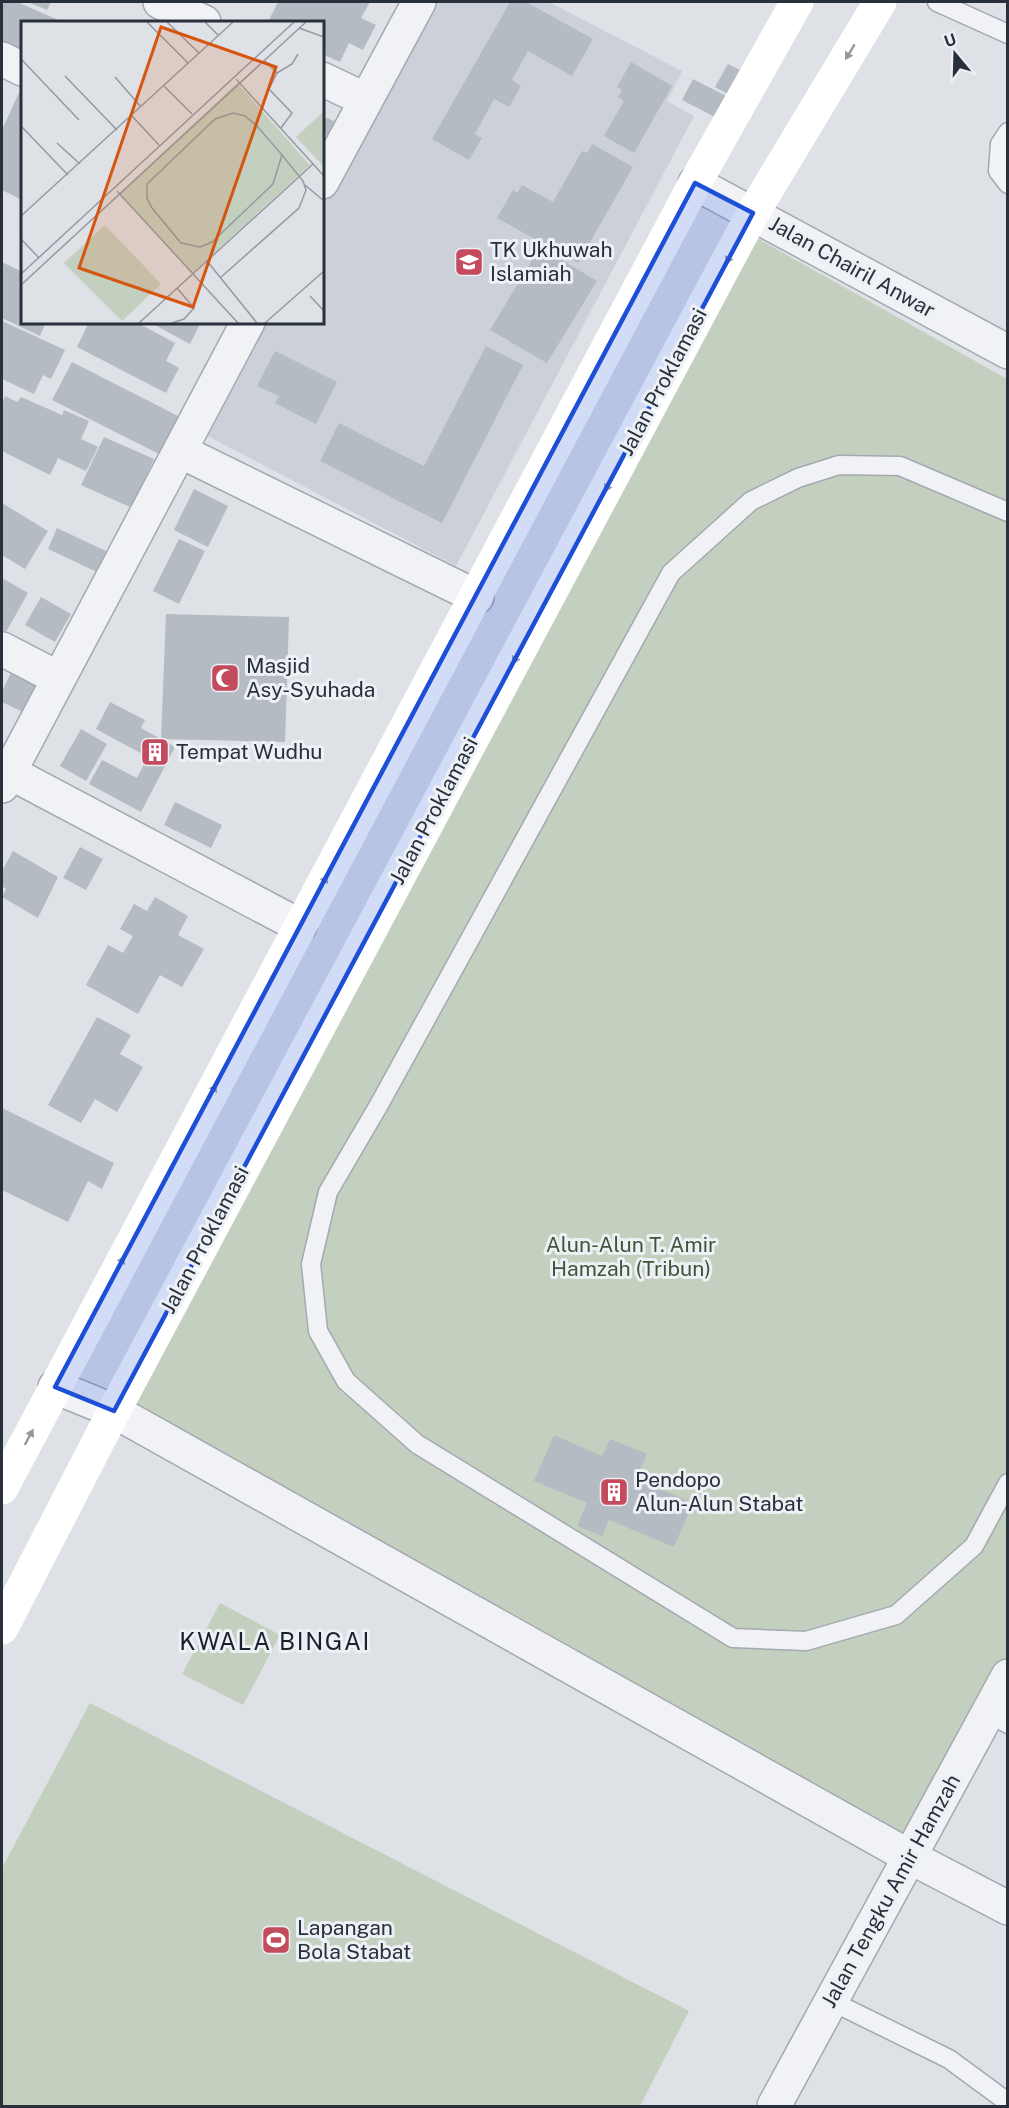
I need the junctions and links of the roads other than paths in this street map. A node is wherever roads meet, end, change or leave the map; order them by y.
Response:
1 (160, 2) edge
2 (419, 2) edge
3 (797, 2) edge
4 (880, 2) edge
5 (937, 2) edge
6 (202, 21) edge
7 (1008, 33) edge
8 (2, 59) edge
9 (21, 68) edge
10 (324, 80) edge
11 (366, 100) junction
12 (1008, 132) edge
13 (324, 178) edge
14 (695, 183) junction
15 (1008, 184) edge
16 (753, 213) junction
17 (247, 324) edge
18 (1008, 352) edge
19 (180, 451) junction
20 (1008, 513) edge
21 (477, 597) junction
22 (2, 648) edge
23 (58, 678) junction
24 (5, 779) edge
25 (300, 926) junction
26 (55, 1387) junction
27 (114, 1412) junction
28 (1008, 1483) edge
29 (2, 1488) edge
30 (2, 1628) edge
31 (1008, 1676) edge
32 (998, 1718) edge
33 (910, 1857) junction
34 (1008, 1908) edge
35 (831, 2001) junction
36 (774, 2106) edge
37 (1008, 2106) edge

1 - 6 street
2 - 11 street
3 - 14 street
4 -> 16 street, Jalan Proklamasi
5 - 7 lane
8 - 9 street
10 - 11 street
11 - 13 street
12 - 15 lane
14 - 16 street, Jalan Chairil Anwar
14 - 21 street
16 - 18 street, Jalan Chairil Anwar
16 -> 27 street, Jalan Proklamasi
17 - 19 street
19 - 21 street
19 - 23 street
20 - 28 lane
25 -> 21 street
22 - 23 street
23 - 24 street
24 - 25 street
26 -> 25 street
26 - 27 street
29 -> 26 street
27 - 30 street, Jalan Proklamasi
27 - 33 street
31 - 32 street, Jalan Tengku Amir Hamzah
32 - 33 street, Jalan Tengku Amir Hamzah
33 - 34 street
33 - 35 street, Jalan Tengku Amir Hamzah
35 - 36 street, Jalan Tengku Amir Hamzah
35 - 37 lane

